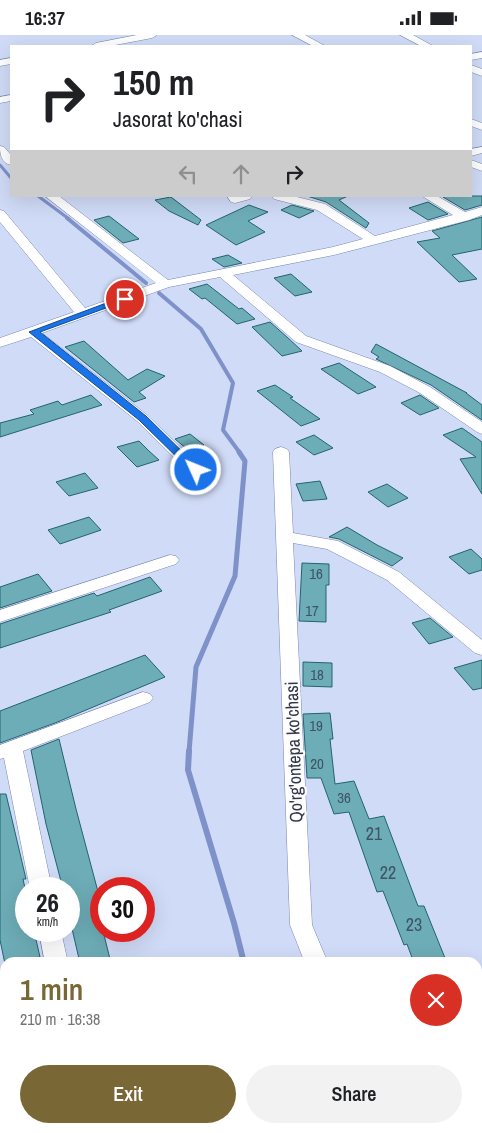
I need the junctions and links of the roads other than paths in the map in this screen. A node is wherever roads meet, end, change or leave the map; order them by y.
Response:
1 (152, 35) edge
2 (297, 35) edge
3 (405, 35) edge
4 (134, 37) edge
5 (100, 45) edge
6 (149, 45) edge
7 (318, 45) edge
8 (426, 45) edge
9 (0, 149) edge
10 (10, 161) edge
11 (53, 197) edge
12 (282, 197) edge
13 (430, 197) edge
14 (482, 211) edge
15 (0, 214) edge
16 (465, 217) junction
17 (374, 241) junction
18 (222, 272) junction
19 (166, 284) junction
20 (83, 314) junction
21 (33, 332) junction
22 (0, 343) edge
23 (482, 429) edge
24 (281, 452) dead end
25 (196, 470) dead end
26 (285, 537) junction
27 (170, 560) dead end
28 (0, 616) edge
29 (482, 649) edge
30 (143, 698) dead end
31 (6, 749) edge
32 (38, 877) edge
33 (52, 942) edge
34 (56, 957) edge
35 (314, 957) edge

1 - 4 street
2 - 7 street
3 - 8 street
4 - 5 street
4 - 6 street
9 - 10 street
11 - 19 street
12 - 17 street
13 - 16 street
14 - 16 street
15 - 20 street
16 - 17 street
17 - 18 street
18 - 19 street
18 - 23 street
19 - 20 street
20 - 21 street
21 - 22 street
21 - 25 street
24 - 26 street, Qo'rg'ontepa ko'chasi
26 - 29 street
26 - 35 street, Qo'rg'ontepa ko'chasi
27 - 28 street
30 - 31 street
31 - 32 street
33 - 34 street

